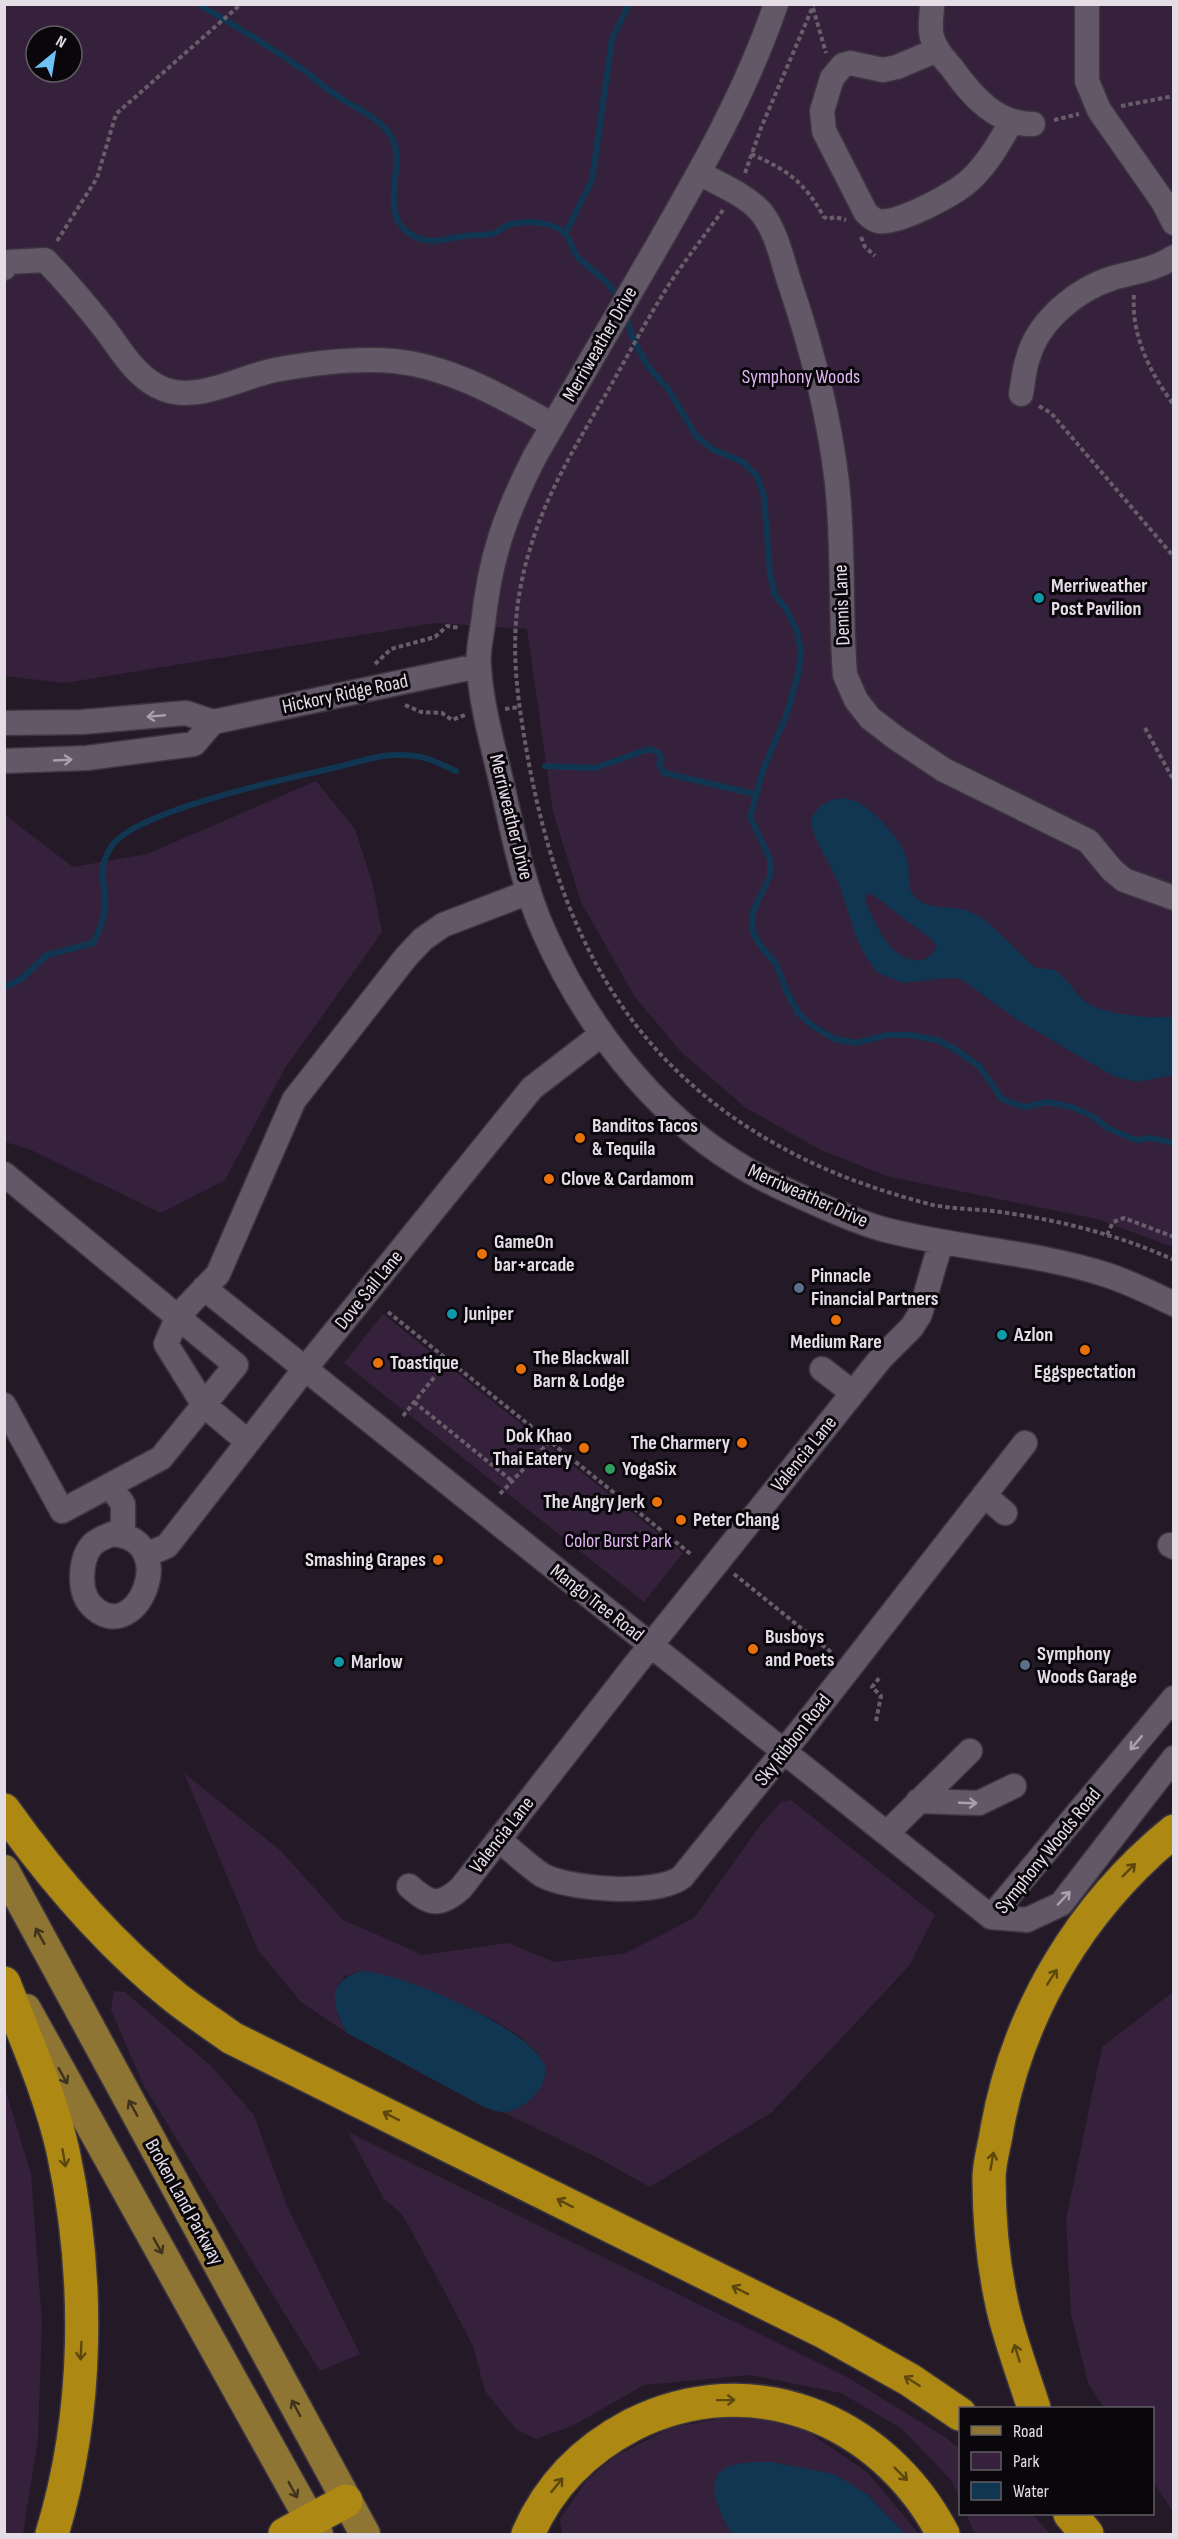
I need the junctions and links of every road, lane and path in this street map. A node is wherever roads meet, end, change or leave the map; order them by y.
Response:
1 (242, 4) edge
2 (776, 4) edge
3 (932, 4) edge
4 (1087, 4) edge
5 (814, 6) edge
6 (937, 50) junction
7 (835, 71) junction
8 (751, 154) junction
9 (699, 173) junction
10 (744, 176) dead end
11 (722, 212) dead end
12 (850, 222) dead end
13 (1173, 223) edge
14 (861, 236) dead end
15 (874, 256) dead end
16 (1173, 257) edge
17 (45, 260) junction
18 (4, 268) edge
19 (1136, 273) junction
20 (1021, 394) joint
21 (1173, 405) edge
22 (553, 425) junction
23 (1173, 558) edge
24 (447, 626) dead end
25 (391, 649) dead end
26 (478, 666) junction
27 (442, 713) dead end
28 (452, 720) dead end
29 (213, 722) junction
30 (4, 723) edge
31 (1145, 728) dead end
32 (4, 761) edge
33 (1173, 780) edge
34 (529, 892) junction
35 (1173, 898) edge
36 (602, 1034) junction
37 (4, 1174) edge
38 (1107, 1235) junction
39 (1173, 1237) edge
40 (941, 1242) junction
41 (1173, 1260) edge
42 (204, 1288) junction
43 (1173, 1304) edge
44 (388, 1312) dead end
45 (177, 1316) junction
46 (448, 1359) junction
47 (822, 1369) dead end
48 (304, 1370) junction
49 (853, 1393) junction
50 (414, 1402) junction
51 (4, 1405) edge
52 (204, 1405) junction
53 (403, 1416) dead end
54 (550, 1441) junction
55 (248, 1442) junction
56 (1025, 1443) dead end
57 (512, 1481) junction
58 (110, 1486) junction
59 (500, 1494) dead end
60 (984, 1495) junction
61 (1005, 1513) dead end
62 (123, 1535) junction
63 (146, 1555) junction
64 (692, 1555) dead end
65 (731, 1572) dead end
66 (651, 1645) junction
67 (831, 1652) dead end
68 (880, 1677) dead end
69 (1173, 1698) edge
70 (876, 1721) dead end
71 (970, 1751) dead end
72 (783, 1753) junction
73 (1173, 1758) edge
74 (1014, 1786) dead end
75 (918, 1801) junction
76 (4, 1810) edge
77 (1173, 1831) edge
78 (887, 1833) junction
79 (499, 1840) junction
80 (4, 1870) edge
81 (409, 1886) dead end
82 (991, 1917) junction
83 (4, 1970) edge
84 (4, 1983) edge
85 (1033, 2407) edge
86 (959, 2413) edge
87 (346, 2501) junction
88 (1071, 2515) edge
89 (1084, 2515) edge
90 (304, 2530) edge
91 (52, 2535) edge
92 (365, 2535) edge
93 (528, 2535) edge
94 (943, 2535) edge
95 (1087, 2535) edge
96 (1094, 2535) edge

1 - 17 path
2 - 9 street, Merriweather Drive
3 - 6 street
4 - 13 street
5 - 7 path
5 - 8 path
6 - 7 street
6 - 7 street
8 - 10 path
8 - 12 path
9 - 22 street, Merriweather Drive
9 - 35 street, Dennis Lane
11 - 38 path
14 - 15 path
16 - 19 street
17 - 18 street
17 - 22 street
19 - 20 street
19 - 21 path
20 - 23 path
22 - 26 street, Merriweather Drive
24 - 25 path
26 - 29 street, Hickory Ridge Road
26 - 34 street, Merriweather Drive
27 - 28 path
29 -> 30 street, Hickory Ridge Road
32 -> 29 street
31 - 33 path
34 - 36 street, Merriweather Drive
34 - 42 street
36 - 40 street, Merriweather Drive
36 - 48 street, Dove Sail Lane
37 - 45 street
38 - 39 path
38 - 41 path
40 - 43 street, Merriweather Drive
40 - 49 street, Valencia Lane
42 - 45 street
42 - 48 street, Mango Tree Road
44 - 46 path
45 - 52 street
45 - 52 street
46 - 50 path
46 - 54 path
47 - 49 street
48 - 55 street, Dove Sail Lane
48 - 66 street, Mango Tree Road
49 - 66 street, Valencia Lane
50 - 53 path
50 - 57 path
51 - 58 street
52 - 55 street
52 - 58 street
54 - 57 path
54 - 64 path
55 - 63 street, Dove Sail Lane
56 - 60 street, Sky Ribbon Road
57 - 59 path
58 - 62 street
60 - 61 street
60 - 72 street, Sky Ribbon Road
62 - 63 street
62 - 63 street
65 - 67 path
66 - 72 street, Mango Tree Road
66 - 79 street, Valencia Lane
68 - 70 path
69 -> 82 street, Symphony Woods Road
71 - 75 street
72 - 78 street, Mango Tree Road
72 - 79 street, Sky Ribbon Road
82 -> 73 street, Symphony Woods Road
75 -> 74 street
75 - 78 street
86 -> 76 highway
85 -> 77 highway
78 - 82 street, Mango Tree Road
79 - 81 street, Valencia Lane
87 -> 80 main road, Broken Land Parkway
83 -> 90 main road
84 -> 91 highway
87 - 90 highway
87 - 92 main road, Broken Land Parkway
88 - 95 highway
89 - 96 highway
93 -> 94 highway

